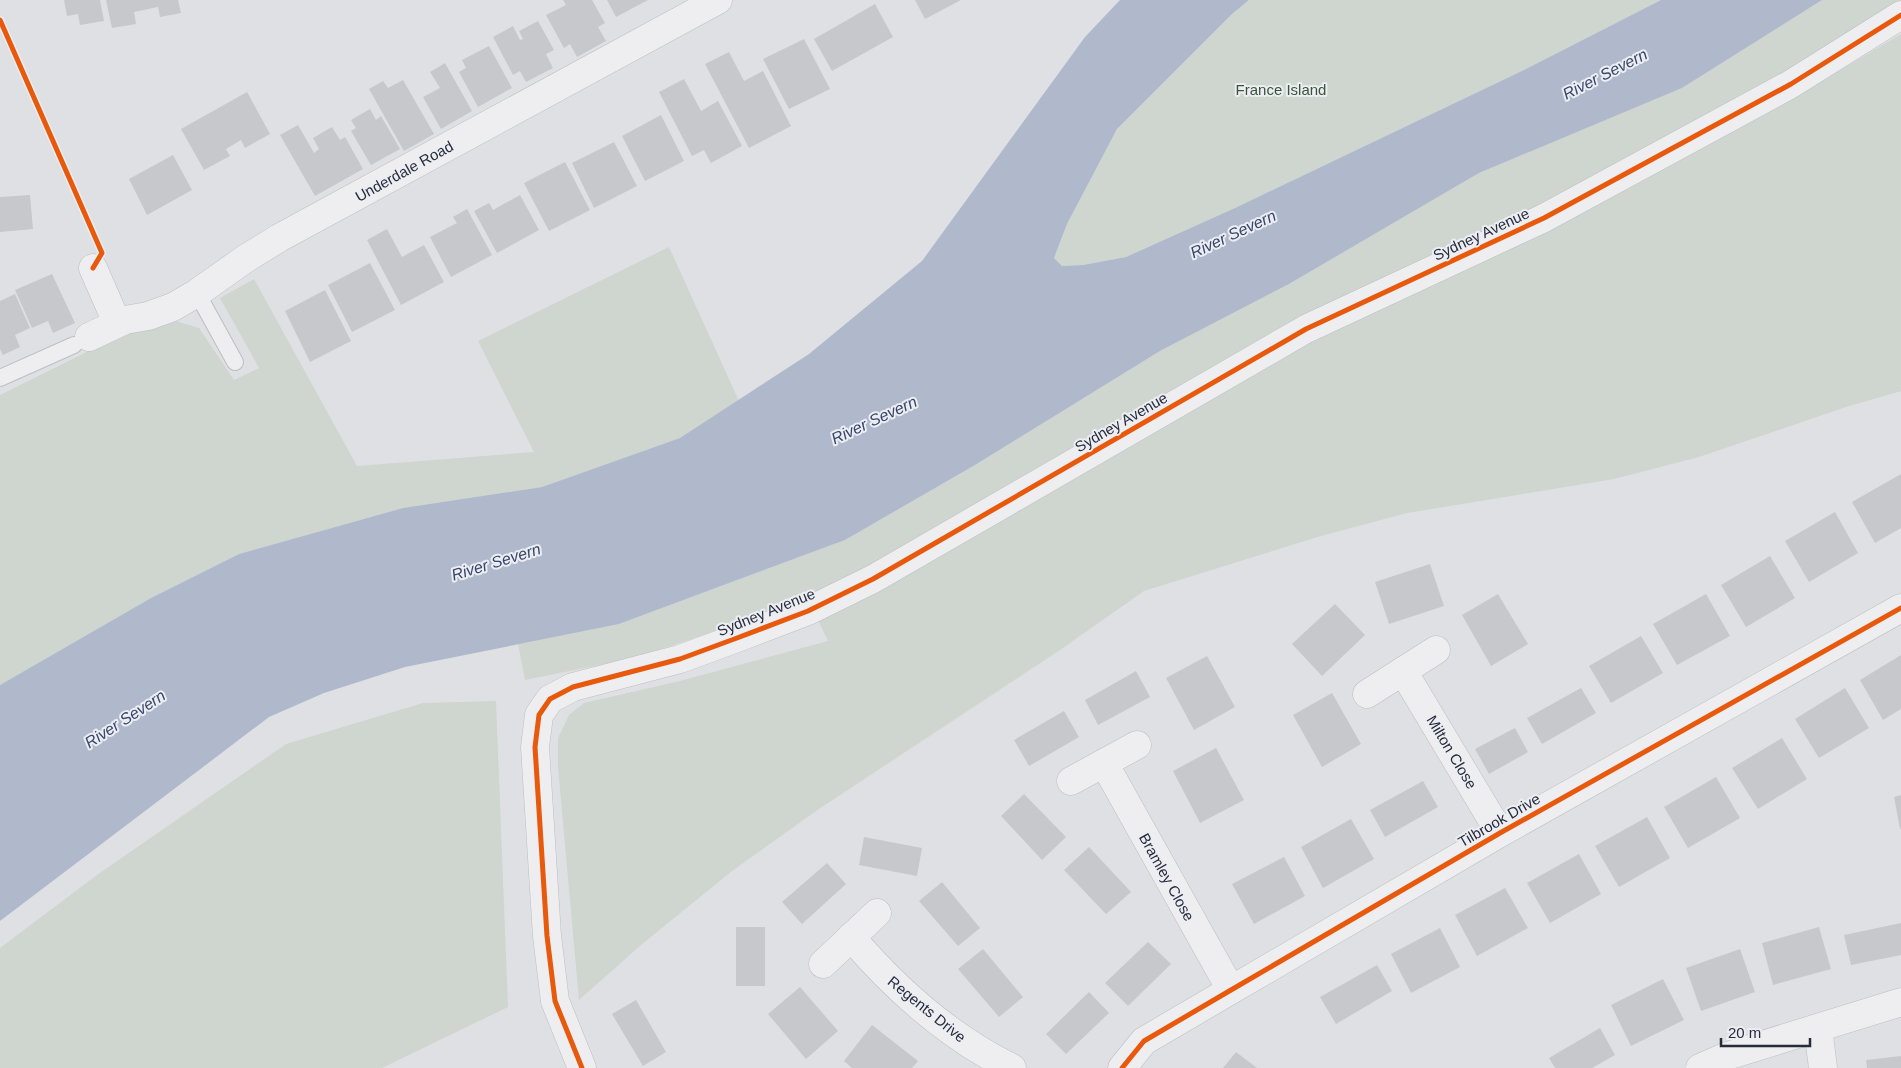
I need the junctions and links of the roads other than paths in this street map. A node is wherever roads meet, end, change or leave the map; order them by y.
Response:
1 (718, 0) edge
2 (1901, 15) edge
3 (93, 268) dead end
4 (197, 293) junction
5 (117, 323) junction
6 (81, 341) joint
7 (235, 362) dead end
8 (0, 378) edge
9 (1901, 608) edge
10 (1436, 650) dead end
11 (1403, 671) junction
12 (1367, 694) dead end
13 (1137, 745) dead end
14 (1104, 764) junction
15 (1071, 781) dead end
16 (1500, 833) junction
17 (877, 913) dead end
18 (851, 938) junction
19 (823, 964) dead end
20 (1231, 990) junction
21 (1901, 1002) edge
22 (1818, 1028) junction
23 (582, 1068) edge
24 (1012, 1068) edge
25 (1122, 1068) edge
26 (1700, 1068) edge
27 (1824, 1068) edge

1 - 4 street, Underdale Road
2 - 23 street, Sydney Avenue
3 - 5 street
4 - 5 street, Underdale Road
4 - 7 lane
5 - 6 street, Underdale Road
6 - 8 lane
9 - 16 street, Tilbrook Drive
10 - 11 street
11 - 12 street
11 - 16 street, Milton Close
13 - 14 street
14 - 15 street
14 - 20 street, Bramley Close
16 - 20 street, Tilbrook Drive
17 - 18 street
18 - 19 street
18 - 24 street, Regents Drive
20 - 25 street, Tilbrook Drive
21 - 22 street
22 - 26 street
22 - 27 street

